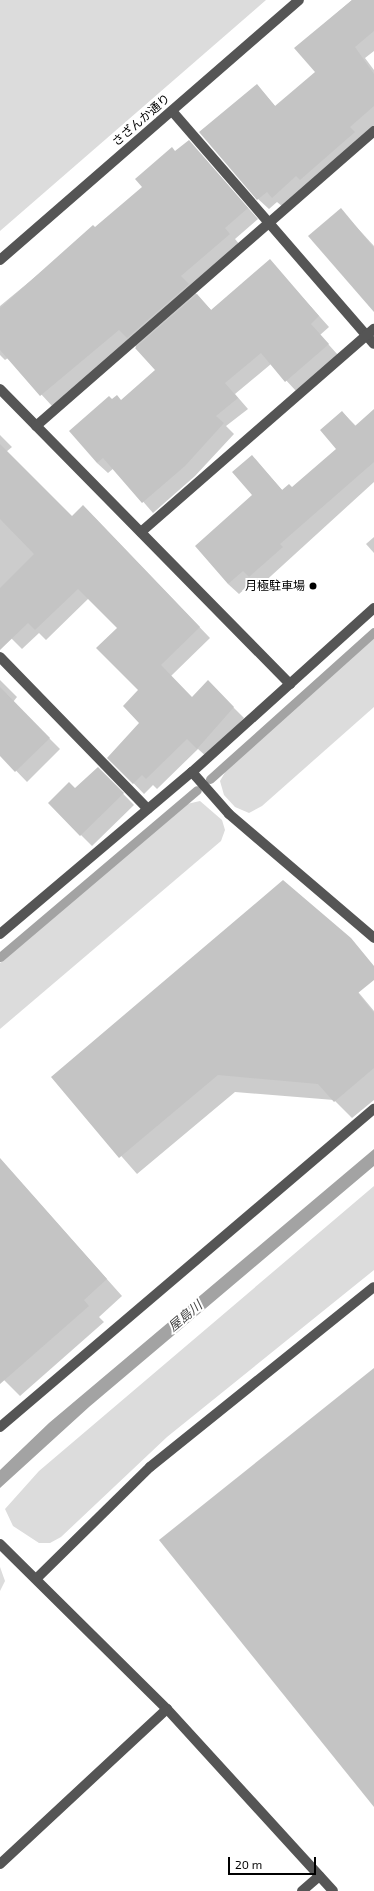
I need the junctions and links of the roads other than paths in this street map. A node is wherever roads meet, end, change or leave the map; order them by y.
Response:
1 (299, 0) edge
2 (172, 111) junction
3 (374, 132) edge
4 (269, 223) junction
5 (0, 260) edge
6 (370, 332) edge
7 (374, 344) edge
8 (0, 389) edge
9 (36, 426) junction
10 (141, 532) junction
11 (374, 608) edge
12 (0, 657) edge
13 (290, 684) junction
14 (192, 772) junction
15 (148, 809) junction
16 (0, 934) edge
17 (374, 938) edge
18 (374, 1109) edge
19 (374, 1287) edge
20 (0, 1427) edge
21 (0, 1544) edge
22 (37, 1578) junction
23 (166, 1709) junction
24 (0, 1864) edge
25 (319, 1876) junction
26 (302, 1891) edge
27 (333, 1891) edge

1 - 2 street, さざんか通り
2 - 4 street
2 - 5 street, さざんか通り
3 - 4 street
4 - 6 street
4 - 9 street
6 - 7 street
6 - 10 street
8 - 9 street
9 - 10 street
10 - 13 street
11 - 13 street
12 - 15 street
13 - 14 street
14 - 15 street
14 - 17 street
15 - 16 street
18 - 20 street
19 - 22 street
21 - 22 street
22 - 23 street
23 - 24 street
23 - 25 street
25 - 26 street
25 - 27 street

